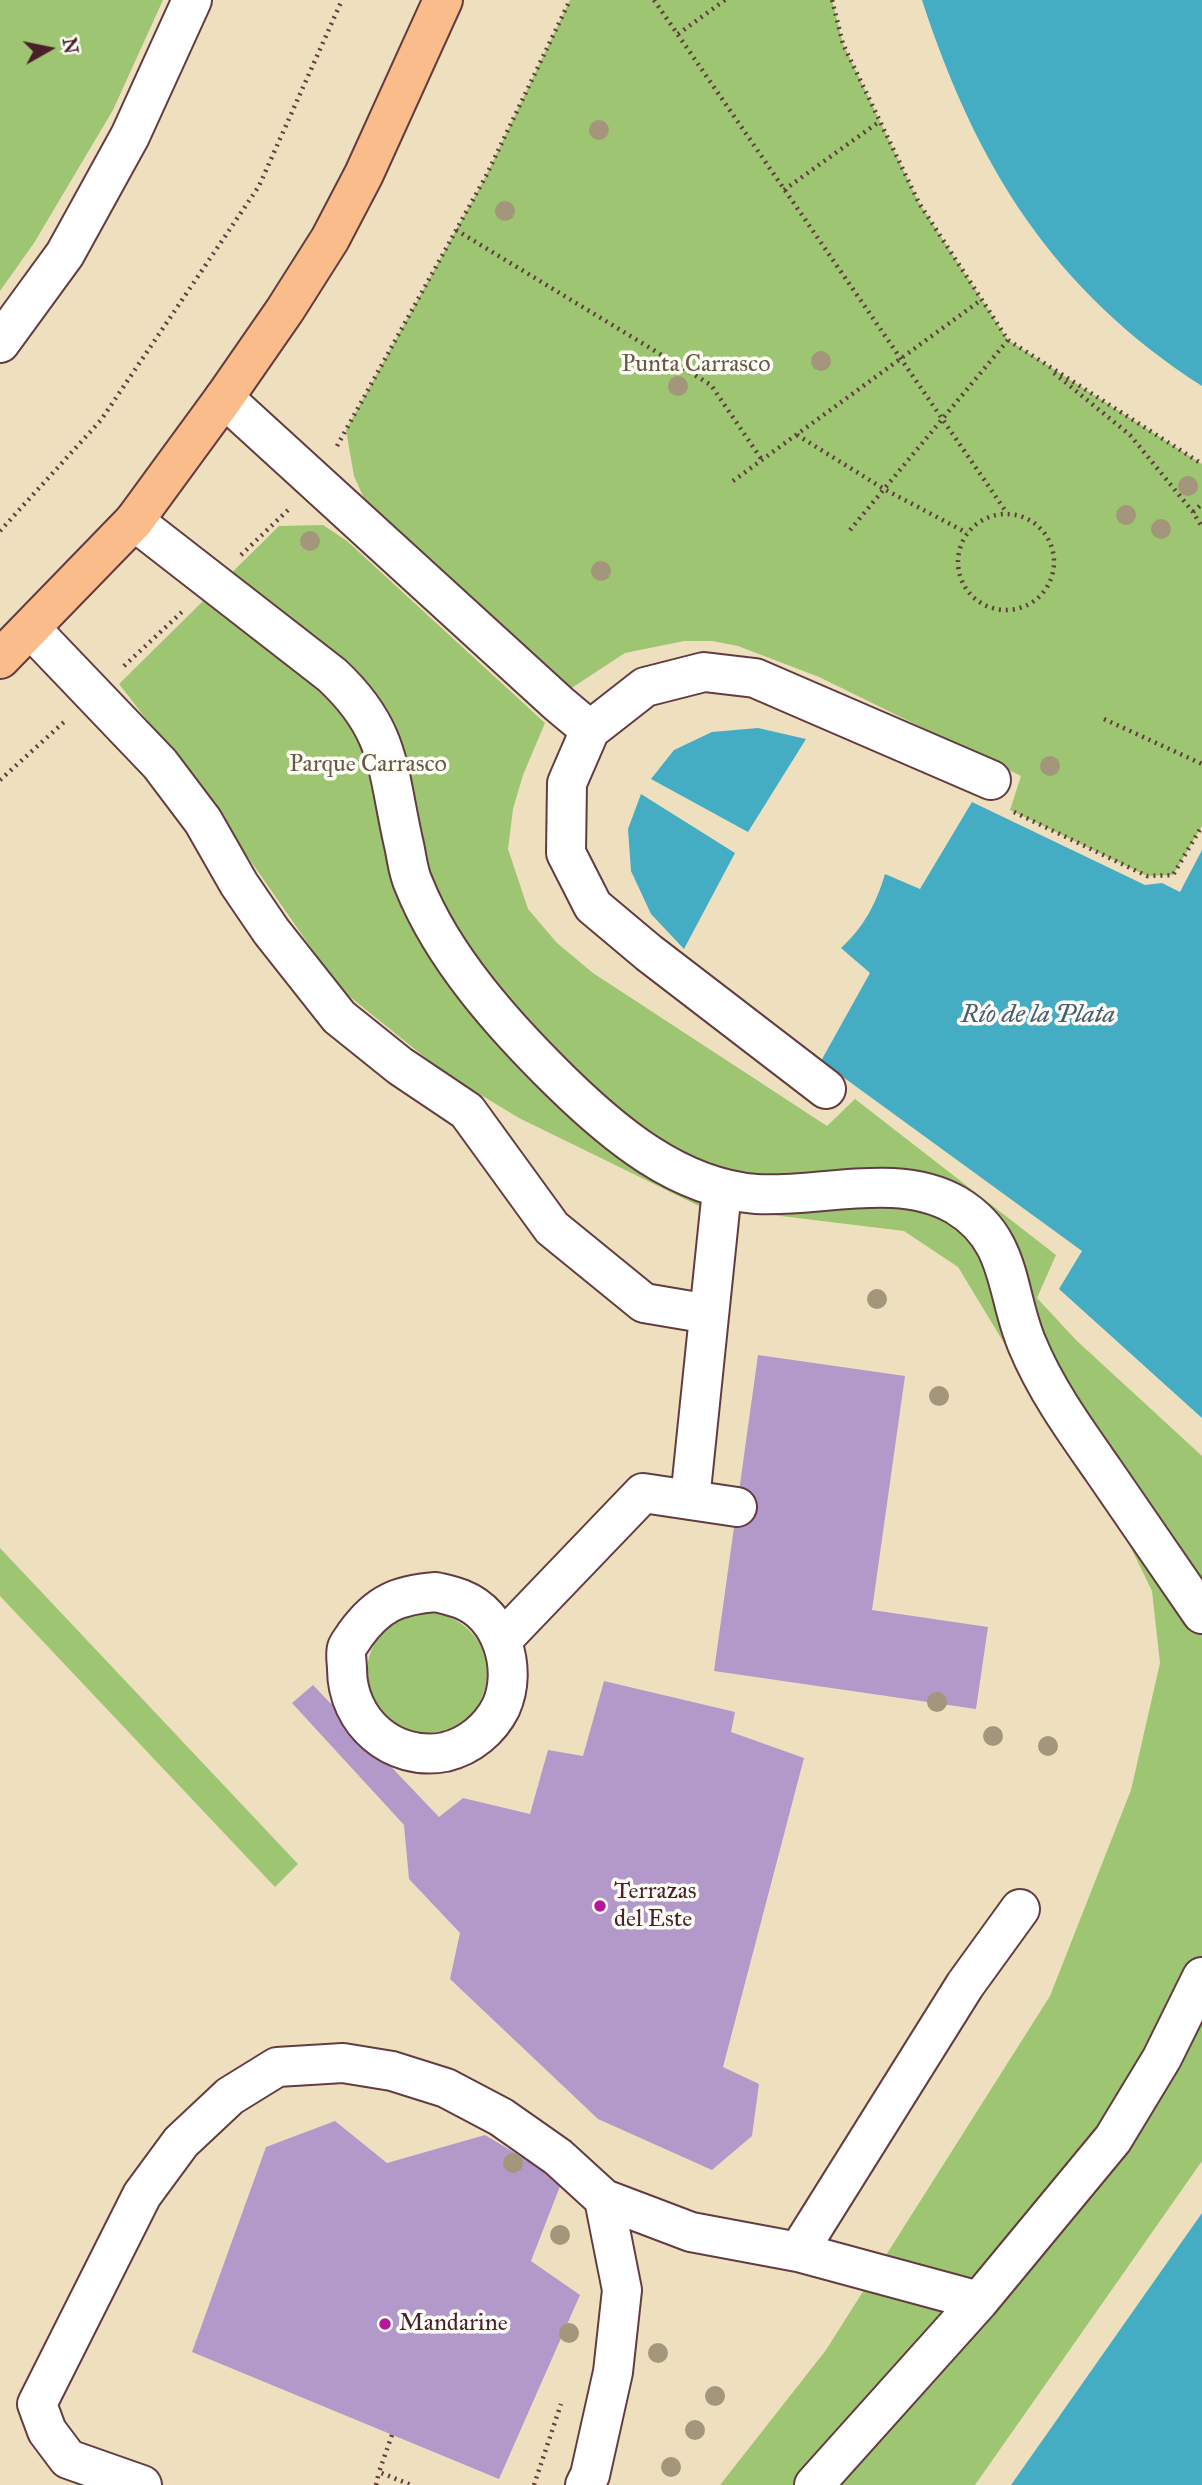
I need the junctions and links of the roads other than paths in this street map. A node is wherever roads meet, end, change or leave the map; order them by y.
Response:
1 (192, 0) edge
2 (443, 0) edge
3 (0, 343) edge
4 (224, 398) junction
5 (134, 521) junction
6 (31, 629) junction
7 (0, 659) edge
8 (590, 730) junction
9 (1001, 795) road end
10 (825, 1089) dead end
11 (722, 1190) junction
12 (709, 1314) junction
13 (690, 1500) junction
14 (737, 1507) dead end
15 (1202, 1614) edge
16 (502, 1640) junction
17 (1020, 1909) dead end
18 (1202, 1977) edge
19 (604, 2199) junction
20 (798, 2252) junction
21 (979, 2301) junction
22 (142, 2485) edge
23 (585, 2485) edge
24 (814, 2485) edge

1 - 3 lane
2 - 4 main road
4 - 5 main road
4 - 8 lane
5 - 6 main road
5 - 11 lane
6 - 7 main road
6 - 12 lane
8 - 9 lane
8 - 10 lane
11 - 12 lane
11 - 15 lane
12 - 13 lane
13 - 14 lane
13 - 16 lane
16 - 16 lane
17 - 20 lane
18 - 21 lane
19 - 20 lane
19 - 22 lane
19 - 23 lane
20 - 21 lane
21 - 24 lane

